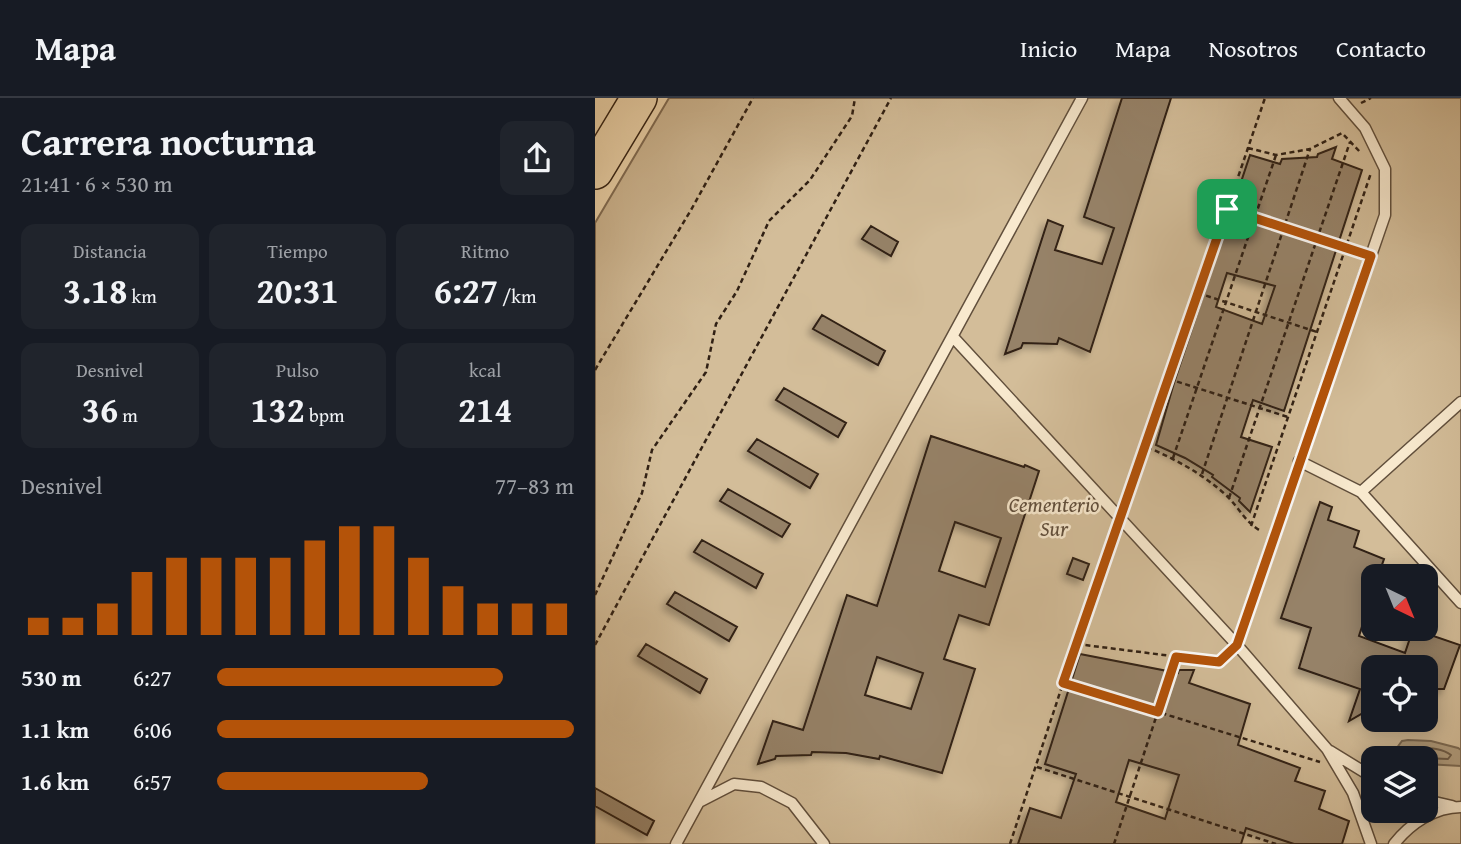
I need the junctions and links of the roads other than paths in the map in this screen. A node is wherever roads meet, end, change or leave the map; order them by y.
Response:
1 (639, 98) edge
2 (1082, 98) edge
3 (1339, 98) edge
4 (595, 171) edge
5 (953, 337) junction
6 (1461, 402) edge
7 (1299, 461) junction
8 (1361, 492) junction
9 (1461, 603) edge
10 (1237, 645) junction
11 (1327, 749) junction
12 (1361, 770) edge
13 (699, 803) junction
14 (1438, 803) edge
15 (1458, 807) edge
16 (676, 844) edge
17 (824, 844) edge
18 (1371, 844) edge
19 (1394, 844) edge

1 - 4 highway
2 - 5 lane
3 - 7 lane
5 - 10 lane
5 - 13 lane
6 - 8 lane
7 - 8 lane
7 - 10 lane
8 - 9 lane
10 - 11 lane
11 - 12 lane
11 - 18 lane
13 - 16 lane
13 - 17 lane
14 - 15 lane
15 - 19 lane

